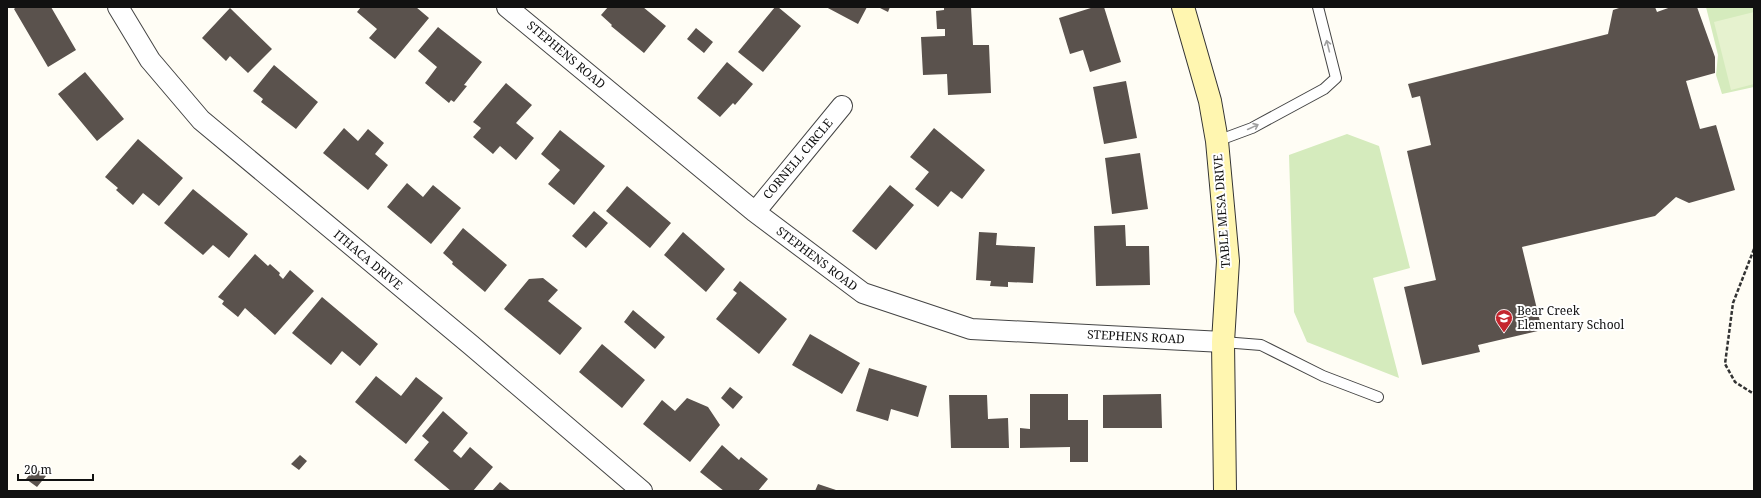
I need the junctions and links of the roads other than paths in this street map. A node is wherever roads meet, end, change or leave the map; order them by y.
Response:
1 (118, 7) edge
2 (507, 7) edge
3 (1183, 7) edge
4 (1318, 7) edge
5 (842, 106) dead end
6 (1217, 141) junction
7 (755, 212) junction
8 (1223, 342) junction
9 (1378, 397) dead end
10 (642, 491) edge
11 (1226, 491) edge

1 - 10 street, ITHACA DRIVE
2 - 7 street, STEPHENS ROAD
3 - 6 street, TABLE MESA DRIVE
6 -> 4 lane
5 - 7 street, CORNELL CIRCLE
6 - 8 street, TABLE MESA DRIVE
7 - 8 street, STEPHENS ROAD
8 - 9 lane
8 - 11 street, TABLE MESA DRIVE

